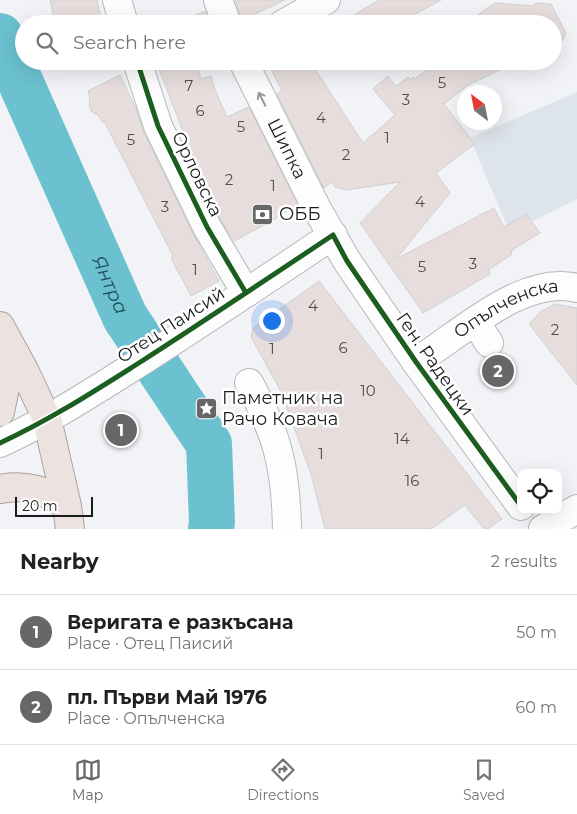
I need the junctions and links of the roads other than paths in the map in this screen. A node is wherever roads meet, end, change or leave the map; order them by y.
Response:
1 (117, 0) edge
2 (218, 0) edge
3 (318, 2) edge
4 (121, 15) edge
5 (224, 15) edge
6 (297, 15) edge
7 (140, 70) edge
8 (247, 70) edge
9 (333, 235) junction
10 (577, 288) edge
11 (246, 293) junction
12 (4, 332) edge
13 (416, 362) junction
14 (249, 383) dead end
15 (0, 412) edge
16 (47, 419) junction
17 (0, 443) edge
18 (0, 489) edge
19 (517, 501) edge
20 (577, 509) edge
21 (527, 514) edge
22 (68, 518) edge
23 (287, 529) edge
24 (538, 529) edge
25 (543, 529) edge

1 - 4 street
2 - 5 street
3 - 6 street
7 - 11 street, Орловска
9 -> 8 street, Шипка
9 - 11 street, Отец Паисий
9 - 13 street, Ген. Радецки
10 - 13 street, Опълченска
11 - 16 street, Отец Паисий
12 - 15 main road
12 - 16 main road
13 - 19 street, Ген. Радецки
14 - 23 street
16 - 17 street, Отец Паисий
16 - 22 main road
18 - 22 main road
20 - 25 street
21 - 24 street

